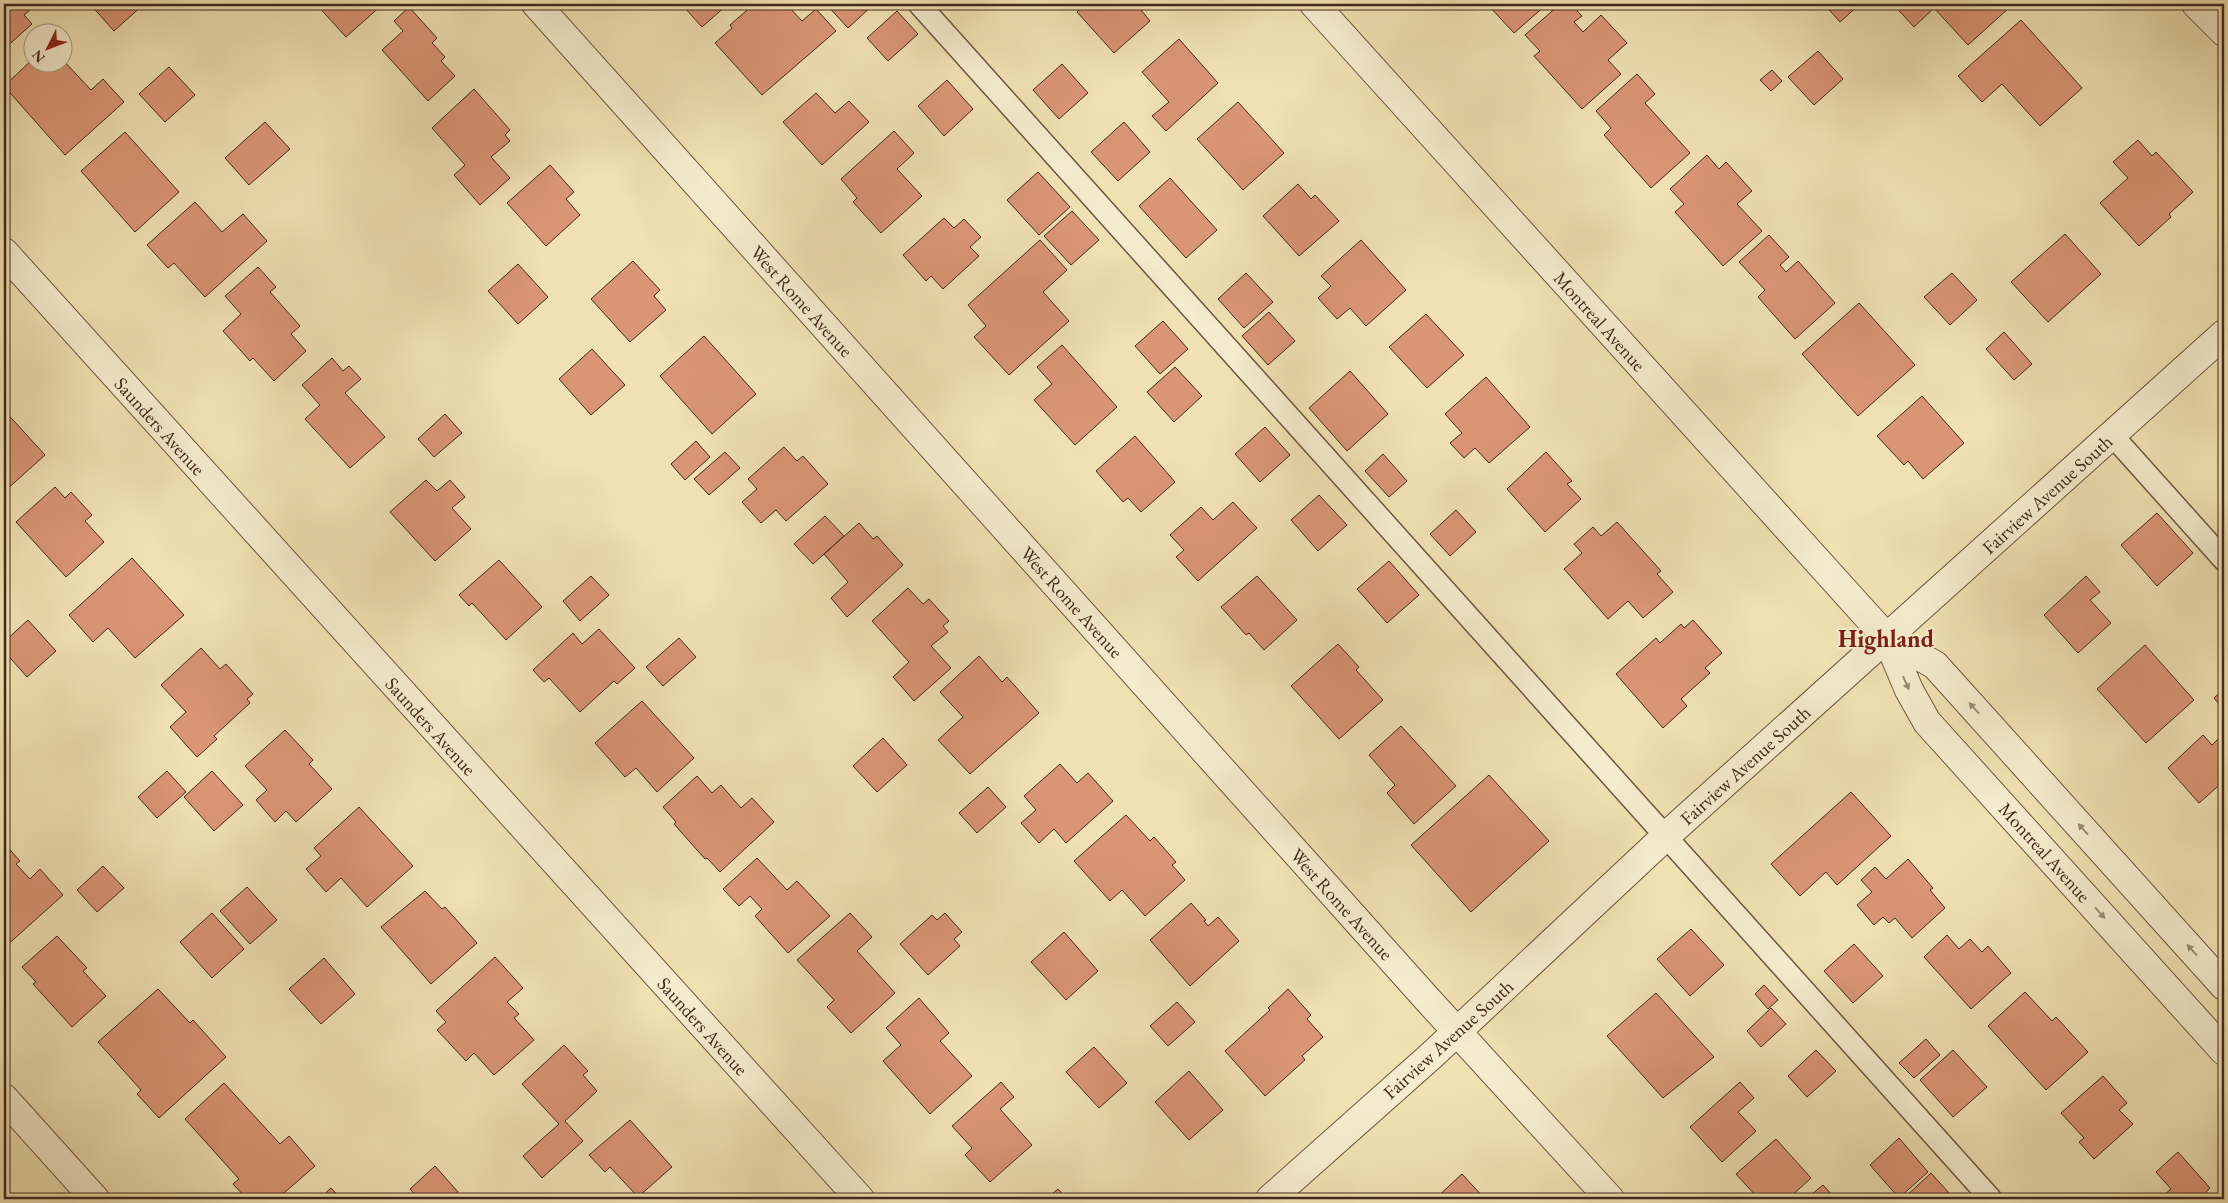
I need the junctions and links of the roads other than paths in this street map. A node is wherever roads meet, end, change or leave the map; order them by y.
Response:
1 (536, 4) edge
2 (919, 4) edge
3 (1314, 4) edge
4 (2196, 4) edge
5 (2224, 32) edge
6 (4, 252) edge
7 (2224, 334) edge
8 (2112, 435) junction
9 (2224, 560) edge
10 (1887, 638) junction
11 (1666, 836) junction
12 (2224, 986) edge
13 (1457, 1032) junction
14 (2224, 1051) edge
15 (4, 1098) edge
16 (95, 1199) edge
17 (860, 1199) edge
18 (1270, 1199) edge
19 (1610, 1199) edge
20 (1991, 1199) edge

1 - 13 street, West Rome Avenue
2 - 11 lane
3 - 10 street, Montreal Avenue
4 - 5 street
6 - 17 street, Saunders Avenue
7 - 8 street, Fairview Avenue South
8 - 9 lane
8 - 10 street, Fairview Avenue South
10 - 11 street, Fairview Avenue South
12 -> 10 street, Montreal Avenue
10 -> 14 street, Montreal Avenue
11 - 13 street, Fairview Avenue South
11 - 20 lane
13 - 18 street, Fairview Avenue South
13 - 19 street, West Rome Avenue
15 - 16 street

